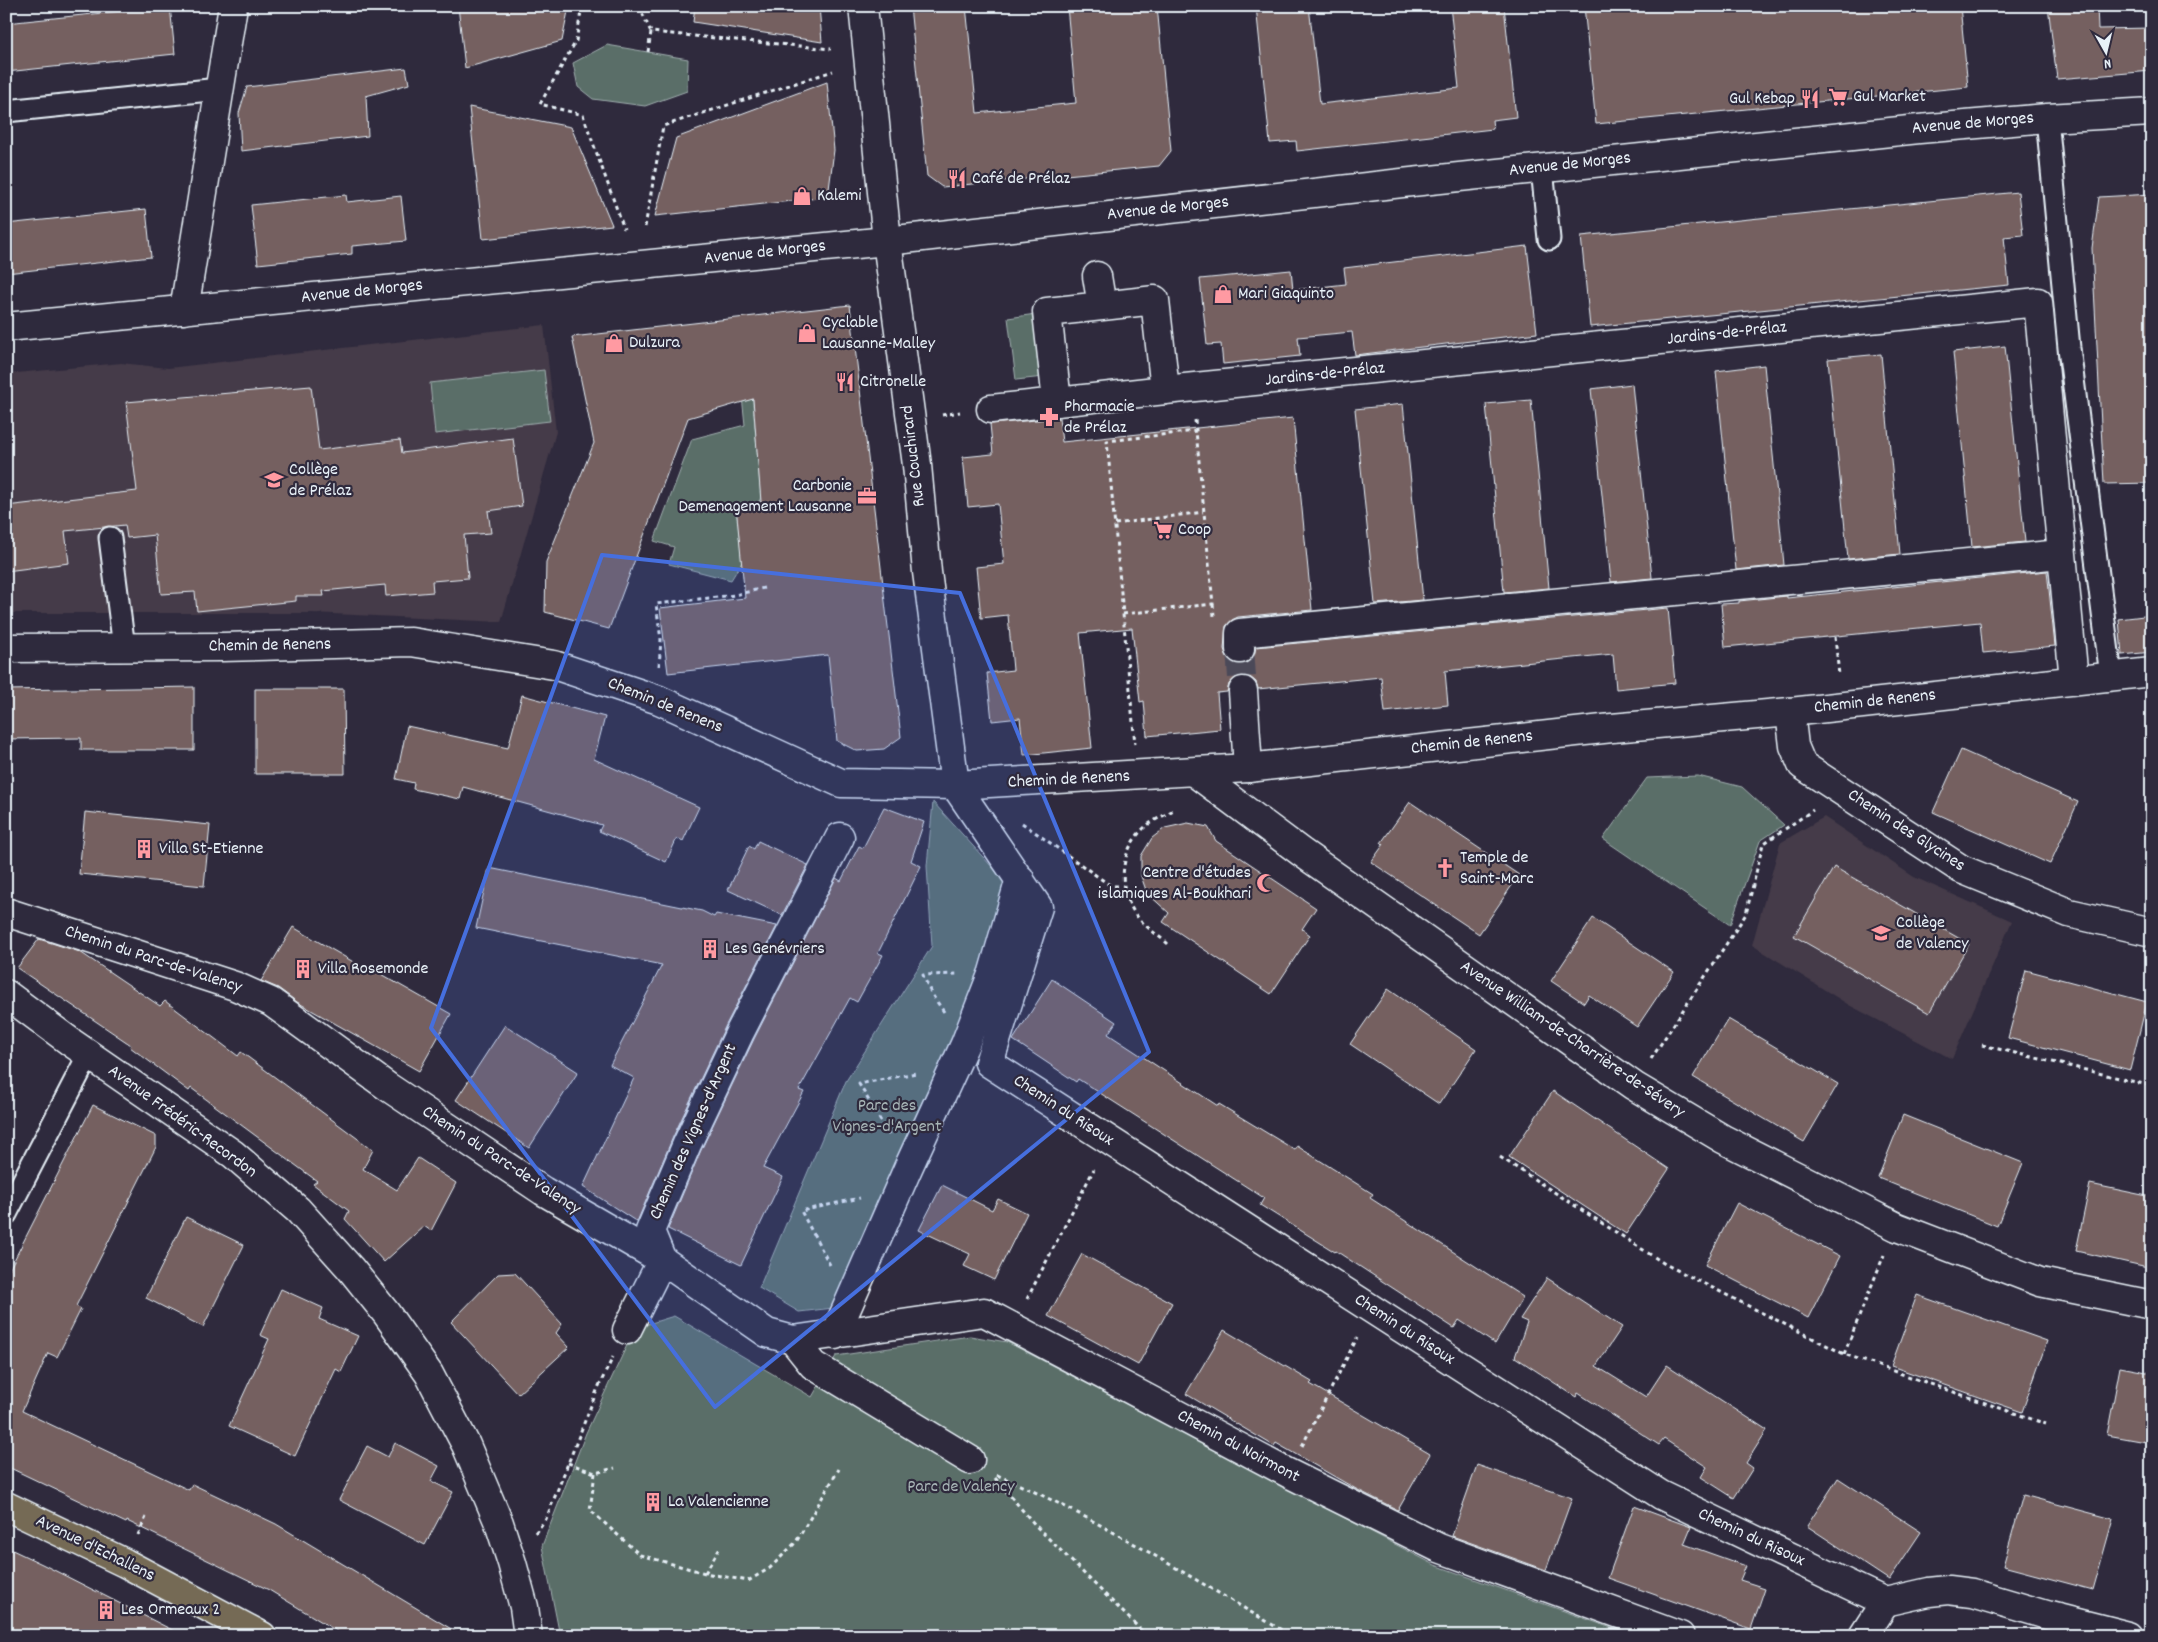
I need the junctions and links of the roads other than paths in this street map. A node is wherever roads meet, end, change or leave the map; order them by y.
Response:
1 (233, 6) edge
2 (864, 6) edge
3 (219, 89) junction
4 (6, 111) edge
5 (2152, 112) edge
6 (2047, 118) junction
7 (1542, 168) junction
8 (1549, 239) dead end
9 (887, 241) junction
10 (1097, 276) dead end
11 (1102, 306) junction
12 (184, 310) junction
13 (6, 327) edge
14 (1165, 390) junction
15 (1057, 402) junction
16 (991, 409) dead end
17 (110, 538) dead end
18 (2061, 554) junction
19 (6, 648) edge
20 (124, 648) junction
21 (1240, 650) tunnel mouth
22 (2152, 672) edge
23 (2111, 676) junction
24 (2074, 680) junction
25 (1243, 691) tunnel mouth
26 (1790, 712) junction
27 (1248, 768) junction
28 (1194, 772) junction
29 (955, 785) junction
30 (840, 837) dead end
31 (1020, 879) junction
32 (6, 912) edge
33 (2152, 932) edge
34 (6, 994) edge
35 (89, 1054) junction
36 (6, 1214) edge
37 (662, 1260) junction
38 (2152, 1305) edge
39 (628, 1330) road end
40 (835, 1335) junction
41 (792, 1340) junction
42 (970, 1460) dead end
43 (6, 1506) edge
44 (1885, 1602) junction
45 (262, 1636) edge
46 (528, 1636) edge
47 (1680, 1636) edge
48 (1863, 1636) edge
49 (2128, 1636) edge

1 - 3 street
2 - 9 street, Rue Couchirard
3 - 4 lane
3 - 12 street
5 - 6 street, Avenue de Morges
6 - 7 street, Avenue de Morges
6 - 23 lane
7 - 8 lane
7 - 9 street, Avenue de Morges
9 - 12 street, Avenue de Morges
9 - 29 street, Rue Couchirard
10 - 11 street
11 - 14 street
11 - 15 street
12 - 13 street, Avenue de Morges
14 - 15 street
14 - 18 street, Jardins-de-Prélaz
15 - 16 street
17 - 20 lane
18 - 21 street
18 - 24 street, Jardins-de-Prélaz
19 - 20 street, Chemin de Renens
20 - 29 street, Chemin de Renens
22 - 23 street, Chemin de Renens
23 - 24 street, Chemin de Renens
24 - 26 street, Chemin de Renens
25 - 27 street
26 - 27 street, Chemin de Renens
26 - 33 street, Chemin des Glycines
27 - 28 street, Chemin de Renens
28 - 29 street, Chemin de Renens
28 - 38 street, Avenue William-de-Charrière-de-Sévery
29 - 31 street, Chemin du Risoux
30 - 37 street, Chemin des Vignes-d'Argent
31 - 40 street
31 - 44 street, Chemin du Risoux
32 - 37 street, Chemin du Parc-de-Valency
34 - 35 street, Avenue Frédéric-Recordon
35 - 36 lane
35 - 46 street, Avenue Frédéric-Recordon
37 - 39 street
37 - 41 street, Chemin du Parc-de-Valency
40 - 41 street, Chemin du Noirmont
40 - 47 street, Chemin du Noirmont
41 - 42 street
43 - 45 main road, Avenue d'Echallens
44 - 48 street
44 - 49 street

